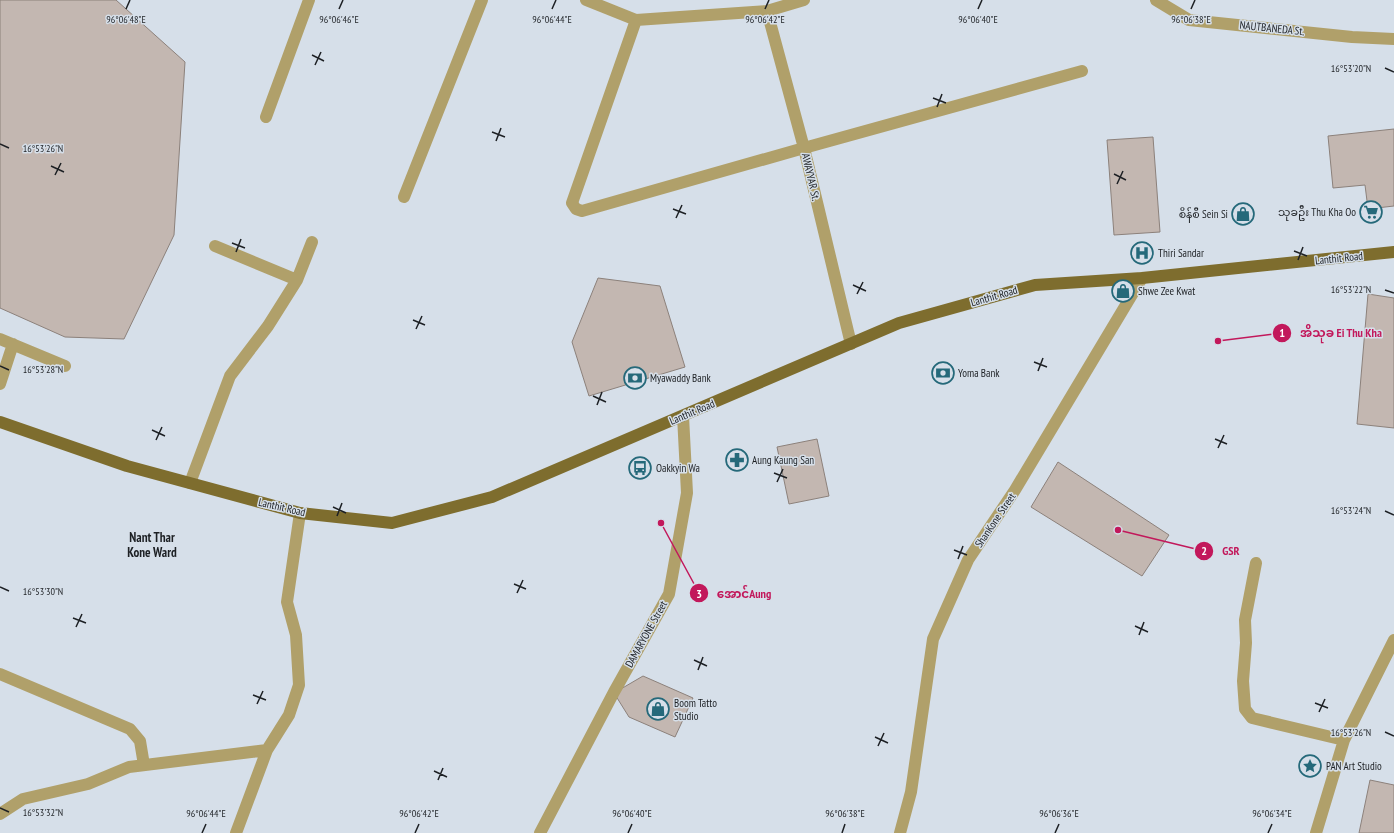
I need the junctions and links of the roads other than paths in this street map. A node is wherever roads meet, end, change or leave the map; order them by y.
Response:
1 (309, 0) edge
2 (482, 0) edge
3 (586, 0) edge
4 (804, 0) edge
5 (1156, 0) edge
6 (767, 11) junction
7 (636, 20) junction
8 (1394, 39) edge
9 (1082, 72) dead end
10 (266, 117) dead end
11 (804, 148) junction
12 (404, 197) dead end
13 (312, 242) dead end
14 (215, 246) dead end
15 (1394, 252) edge
16 (1142, 278) junction
17 (297, 280) junction
18 (0, 339) edge
19 (13, 344) junction
20 (851, 344) junction
21 (65, 366) dead end
22 (0, 384) edge
23 (683, 416) junction
24 (0, 422) edge
25 (190, 483) junction
26 (300, 513) junction
27 (1256, 563) dead end
28 (1394, 640) edge
29 (0, 674) edge
30 (1344, 740) junction
31 (267, 750) junction
32 (144, 765) junction
33 (0, 814) edge
34 (236, 833) edge
35 (540, 833) edge
36 (900, 833) edge
37 (1316, 833) edge

1 - 10 street
2 - 12 street
3 - 7 street
4 - 6 street
5 - 8 street, NAUTBANEDA St.
6 - 7 street
6 - 11 street, AWAYYAR St.
7 - 11 street
9 - 11 street
11 - 20 street, AWAYYAR St.
13 - 17 street
14 - 17 street
15 - 16 main road, Lanthit Road
16 - 20 main road, Lanthit Road
16 - 36 street, ShanKone Street
17 - 25 street
18 - 19 street
19 - 21 street
19 - 22 street
20 - 23 main road, Lanthit Road
23 - 26 main road, Lanthit Road
23 - 35 street, DAMARYONE Street
24 - 25 main road, Lanthit Road
25 - 26 main road, Lanthit Road
26 - 31 street
27 - 30 street
28 - 30 street
29 - 32 street
30 - 37 street
31 - 32 street
31 - 34 street
32 - 33 street

